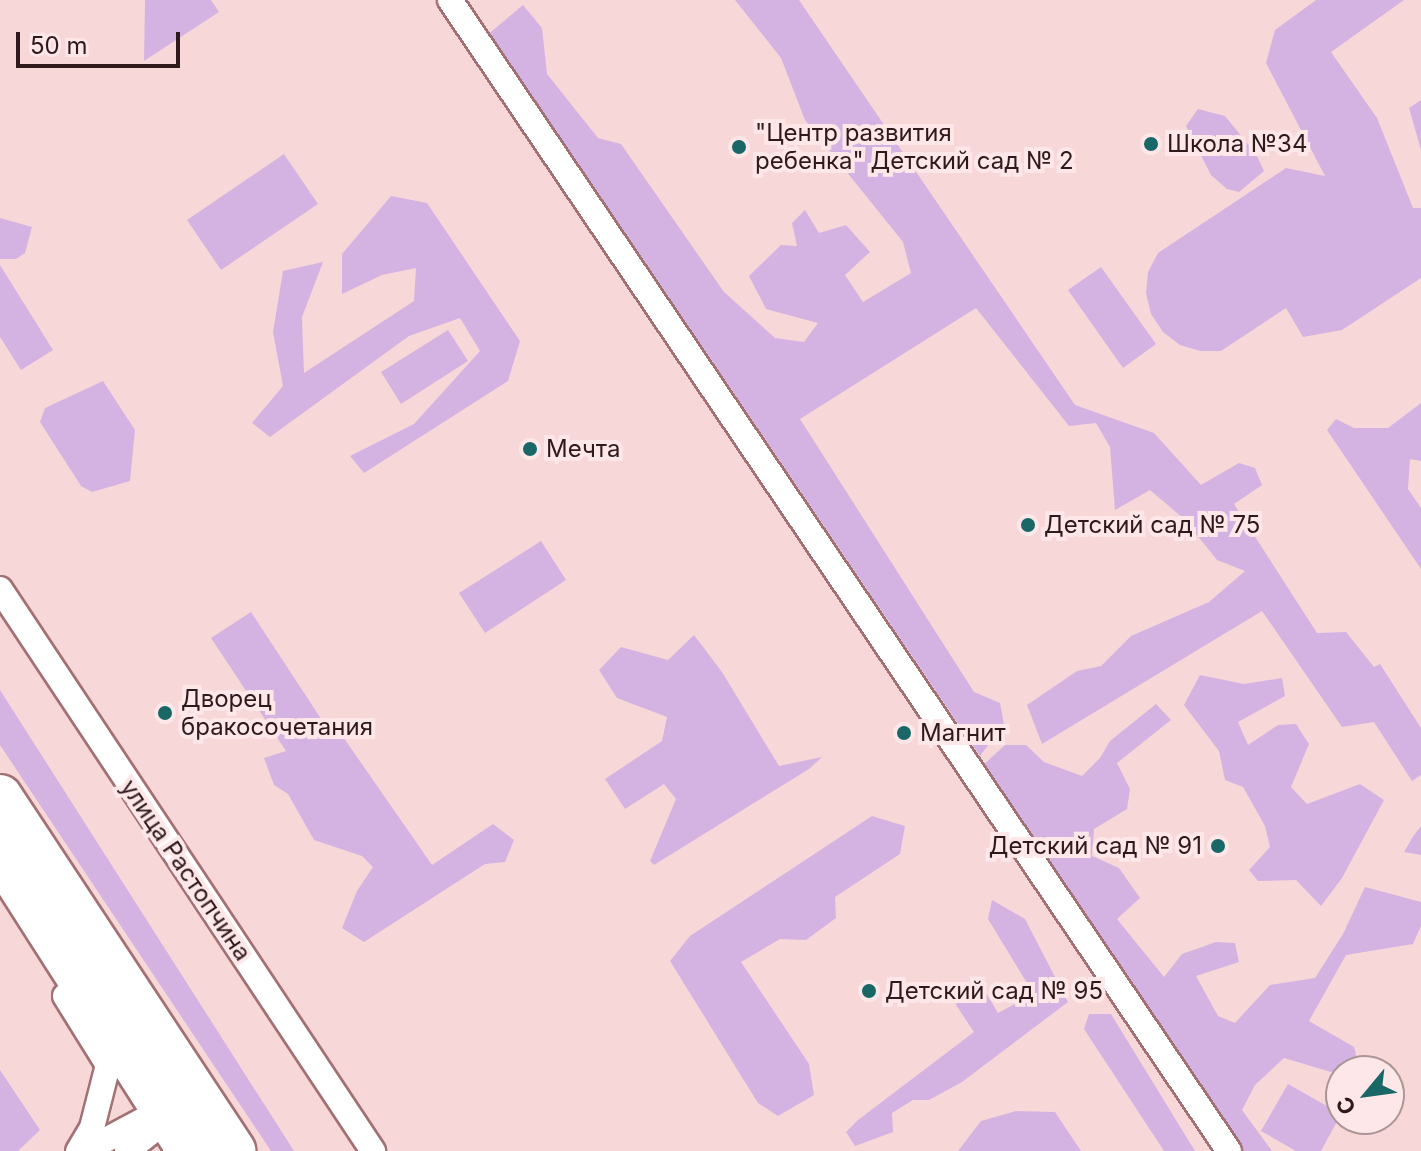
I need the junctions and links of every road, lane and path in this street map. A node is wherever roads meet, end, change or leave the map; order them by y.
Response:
1 (450, 0) edge
2 (0, 589) edge
3 (0, 797) edge
4 (0, 854) edge
5 (0, 884) edge
6 (140, 1052) junction
7 (166, 1114) junction
8 (78, 1151) edge
9 (85, 1151) edge
10 (127, 1151) edge
11 (190, 1151) edge
12 (233, 1151) edge
13 (373, 1151) edge
14 (1229, 1151) edge

1 - 14 street
2 - 13 street, улица Растопчина
3 - 6 highway
4 - 6 highway
5 - 6 street
6 - 7 highway
6 - 8 street
6 - 12 highway
7 - 9 street
7 - 10 street
7 - 11 highway
7 - 12 street

